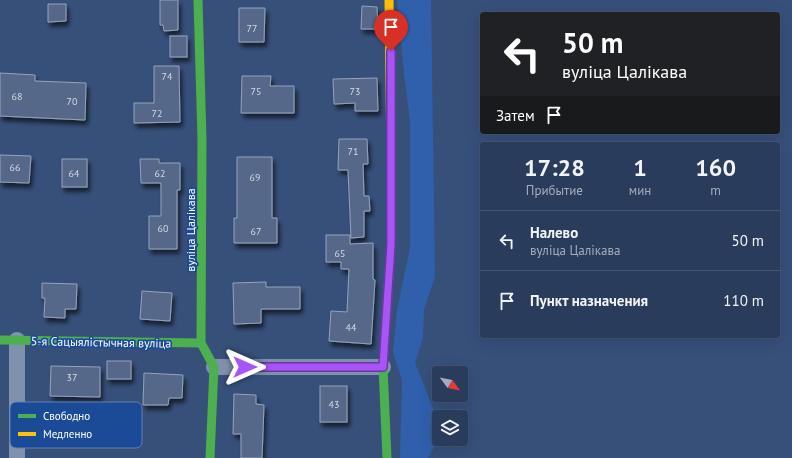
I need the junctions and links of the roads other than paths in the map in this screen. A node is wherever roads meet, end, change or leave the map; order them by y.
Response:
1 (198, 0) edge
2 (389, 0) edge
3 (0, 340) edge
4 (17, 340) junction
5 (201, 343) junction
6 (214, 367) junction
7 (383, 367) junction
8 (16, 402) edge
9 (16, 448) edge
10 (16, 458) edge
11 (210, 458) edge
12 (387, 458) edge

1 - 5 street, вуліца Цалікава
2 - 7 street
3 - 4 street, 5-я Сацыялістычная вуліца
4 - 5 street, 5-я Сацыялістычная вуліца
4 - 8 street
5 - 6 street, вуліца Цалікава
6 - 7 street
6 - 11 street
7 - 12 street
9 - 10 street

